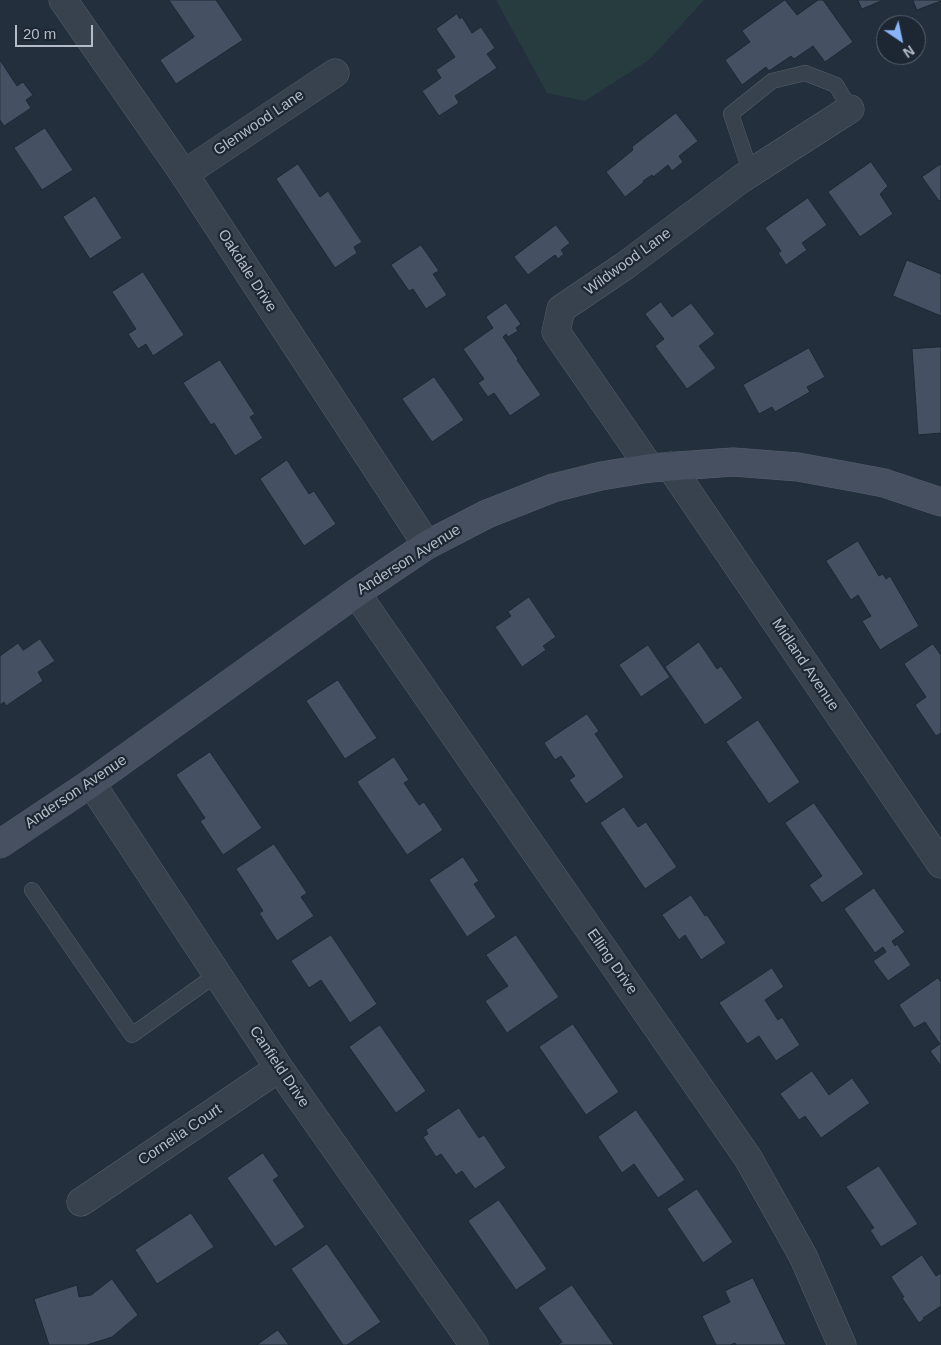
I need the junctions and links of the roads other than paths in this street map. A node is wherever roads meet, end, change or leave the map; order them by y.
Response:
1 (63, 0) edge
2 (335, 73) dead end
3 (850, 109) joint
4 (751, 173) junction
5 (184, 174) junction
6 (660, 467) junction
7 (941, 502) edge
8 (427, 545) junction
9 (356, 593) junction
10 (91, 783) junction
11 (0, 844) edge
12 (941, 864) edge
13 (32, 890) dead end
14 (217, 974) junction
15 (279, 1068) junction
16 (81, 1202) dead end
17 (462, 1341) edge
18 (842, 1345) edge

1 - 5 street, Oakdale Drive
2 - 5 street, Glenwood Lane
3 - 4 street, Wildwood Lane
3 - 4 lane
4 - 6 street, Wildwood Lane
5 - 8 street, Oakdale Drive
6 - 7 main road, Anderson Avenue
6 - 8 main road, Anderson Avenue
6 - 12 street, Midland Avenue
8 - 9 main road, Anderson Avenue
9 - 10 main road, Anderson Avenue
9 - 18 street, Elling Drive
10 - 11 main road, Anderson Avenue
10 - 14 street, Canfield Drive
13 - 14 lane
14 - 15 street, Canfield Drive
15 - 16 street, Cornelia Court
15 - 17 street, Canfield Drive

